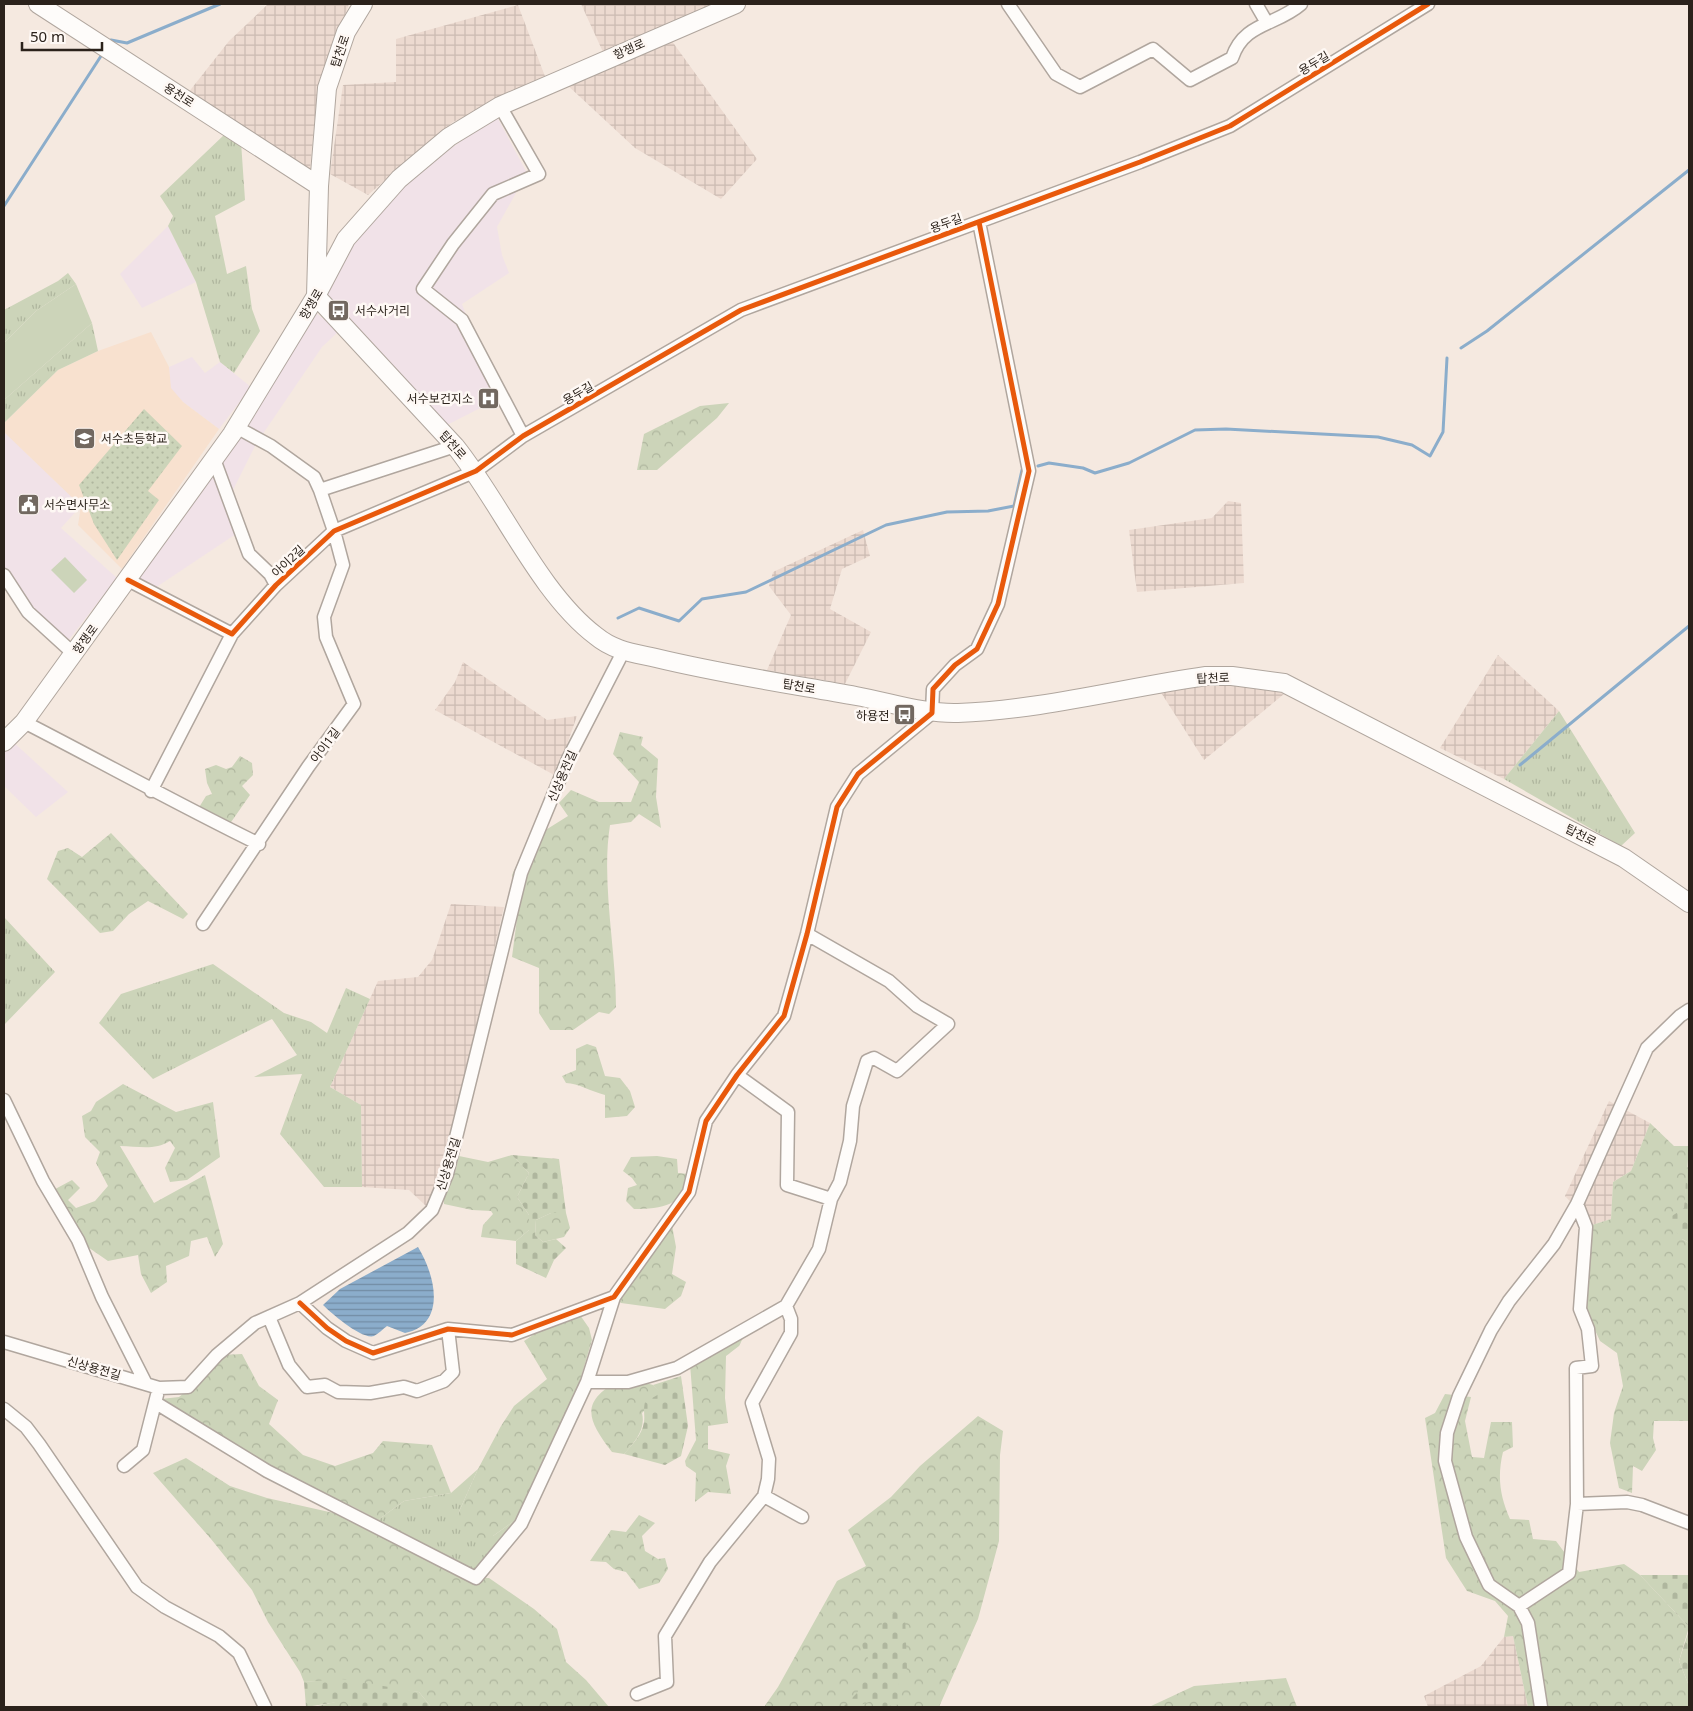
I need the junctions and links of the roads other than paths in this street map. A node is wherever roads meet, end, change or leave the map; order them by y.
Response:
1 (38, 4) edge
2 (363, 4) edge
3 (736, 4) edge
4 (1008, 4) edge
5 (1256, 4) edge
6 (1301, 4) edge
7 (1428, 4) edge
8 (1267, 23) junction
9 (500, 106) junction
10 (320, 186) junction
11 (979, 222) junction
12 (316, 296) junction
13 (236, 428) junction
14 (523, 436) junction
15 (455, 446) junction
16 (214, 459) junction
17 (476, 472) junction
18 (320, 490) junction
19 (334, 531) junction
20 (4, 575) edge
21 (128, 580) junction
22 (276, 584) junction
23 (232, 634) junction
24 (623, 652) junction
25 (74, 654) junction
26 (932, 713) junction
27 (24, 722) junction
28 (4, 742) edge
29 (151, 791) junction
30 (259, 844) junction
31 (1689, 903) edge
32 (203, 924) dead end
33 (807, 934) junction
34 (1689, 1010) edge
35 (737, 1075) junction
36 (4, 1100) edge
37 (831, 1199) junction
38 (1577, 1204) junction
39 (614, 1297) junction
40 (300, 1303) junction
41 (786, 1306) junction
42 (269, 1317) junction
43 (448, 1329) junction
44 (4, 1342) edge
45 (146, 1382) junction
46 (587, 1382) junction
47 (159, 1388) junction
48 (156, 1403) junction
49 (4, 1410) edge
50 (124, 1466) dead end
51 (764, 1496) junction
52 (1577, 1504) junction
53 (802, 1517) dead end
54 (1689, 1522) edge
55 (1519, 1606) junction
56 (637, 1694) dead end
57 (265, 1707) edge
58 (1541, 1707) edge

1 - 10 main road, 용천로
2 - 10 main road, 탑천로
3 - 9 main road, 항쟁로
4 - 8 street
5 - 8 street
6 - 8 street
7 - 11 street, 용두길
9 - 12 main road, 항쟁로
9 - 14 street
10 - 12 main road, 탑천로
11 - 14 street, 용두길
11 - 26 street
12 - 13 main road, 항쟁로
12 - 15 main road, 탑천로
13 - 16 main road, 항쟁로
13 - 18 street, 아이1길
14 - 17 street, 용두길
15 - 17 main road, 탑천로
15 - 18 street
16 - 21 main road, 항쟁로
16 - 22 street, 아이2길
17 - 19 street, 아이2길
17 - 24 main road, 탑천로
18 - 19 street, 아이1길
19 - 22 street, 아이2길
19 - 30 street, 아이1길
20 - 25 street
21 - 23 street
21 - 25 main road, 항쟁로
22 - 23 street, 아이2길
23 - 29 street, 아이2길
24 - 26 main road, 탑천로
24 - 40 street, 신상용전길
25 - 27 main road, 항쟁로
26 - 31 main road, 탑천로
26 - 33 street
27 - 28 main road, 항쟁로
27 - 29 street
29 - 30 street
30 - 32 street
33 - 35 street
33 - 37 street
34 - 38 street
35 - 37 street
35 - 39 street
36 - 45 street
37 - 41 street
38 - 52 street
38 - 55 street
39 - 43 street
39 - 46 street
40 - 42 street, 신상용전길
40 - 43 street
41 - 46 street
41 - 51 street
42 - 43 street
42 - 47 street, 신상용전길
44 - 45 street, 신상용전길
45 - 47 street, 신상용전길
46 - 48 street
47 - 48 street
48 - 50 street
49 - 57 street
51 - 53 street
51 - 56 street
52 - 54 street
52 - 55 street
55 - 58 street

